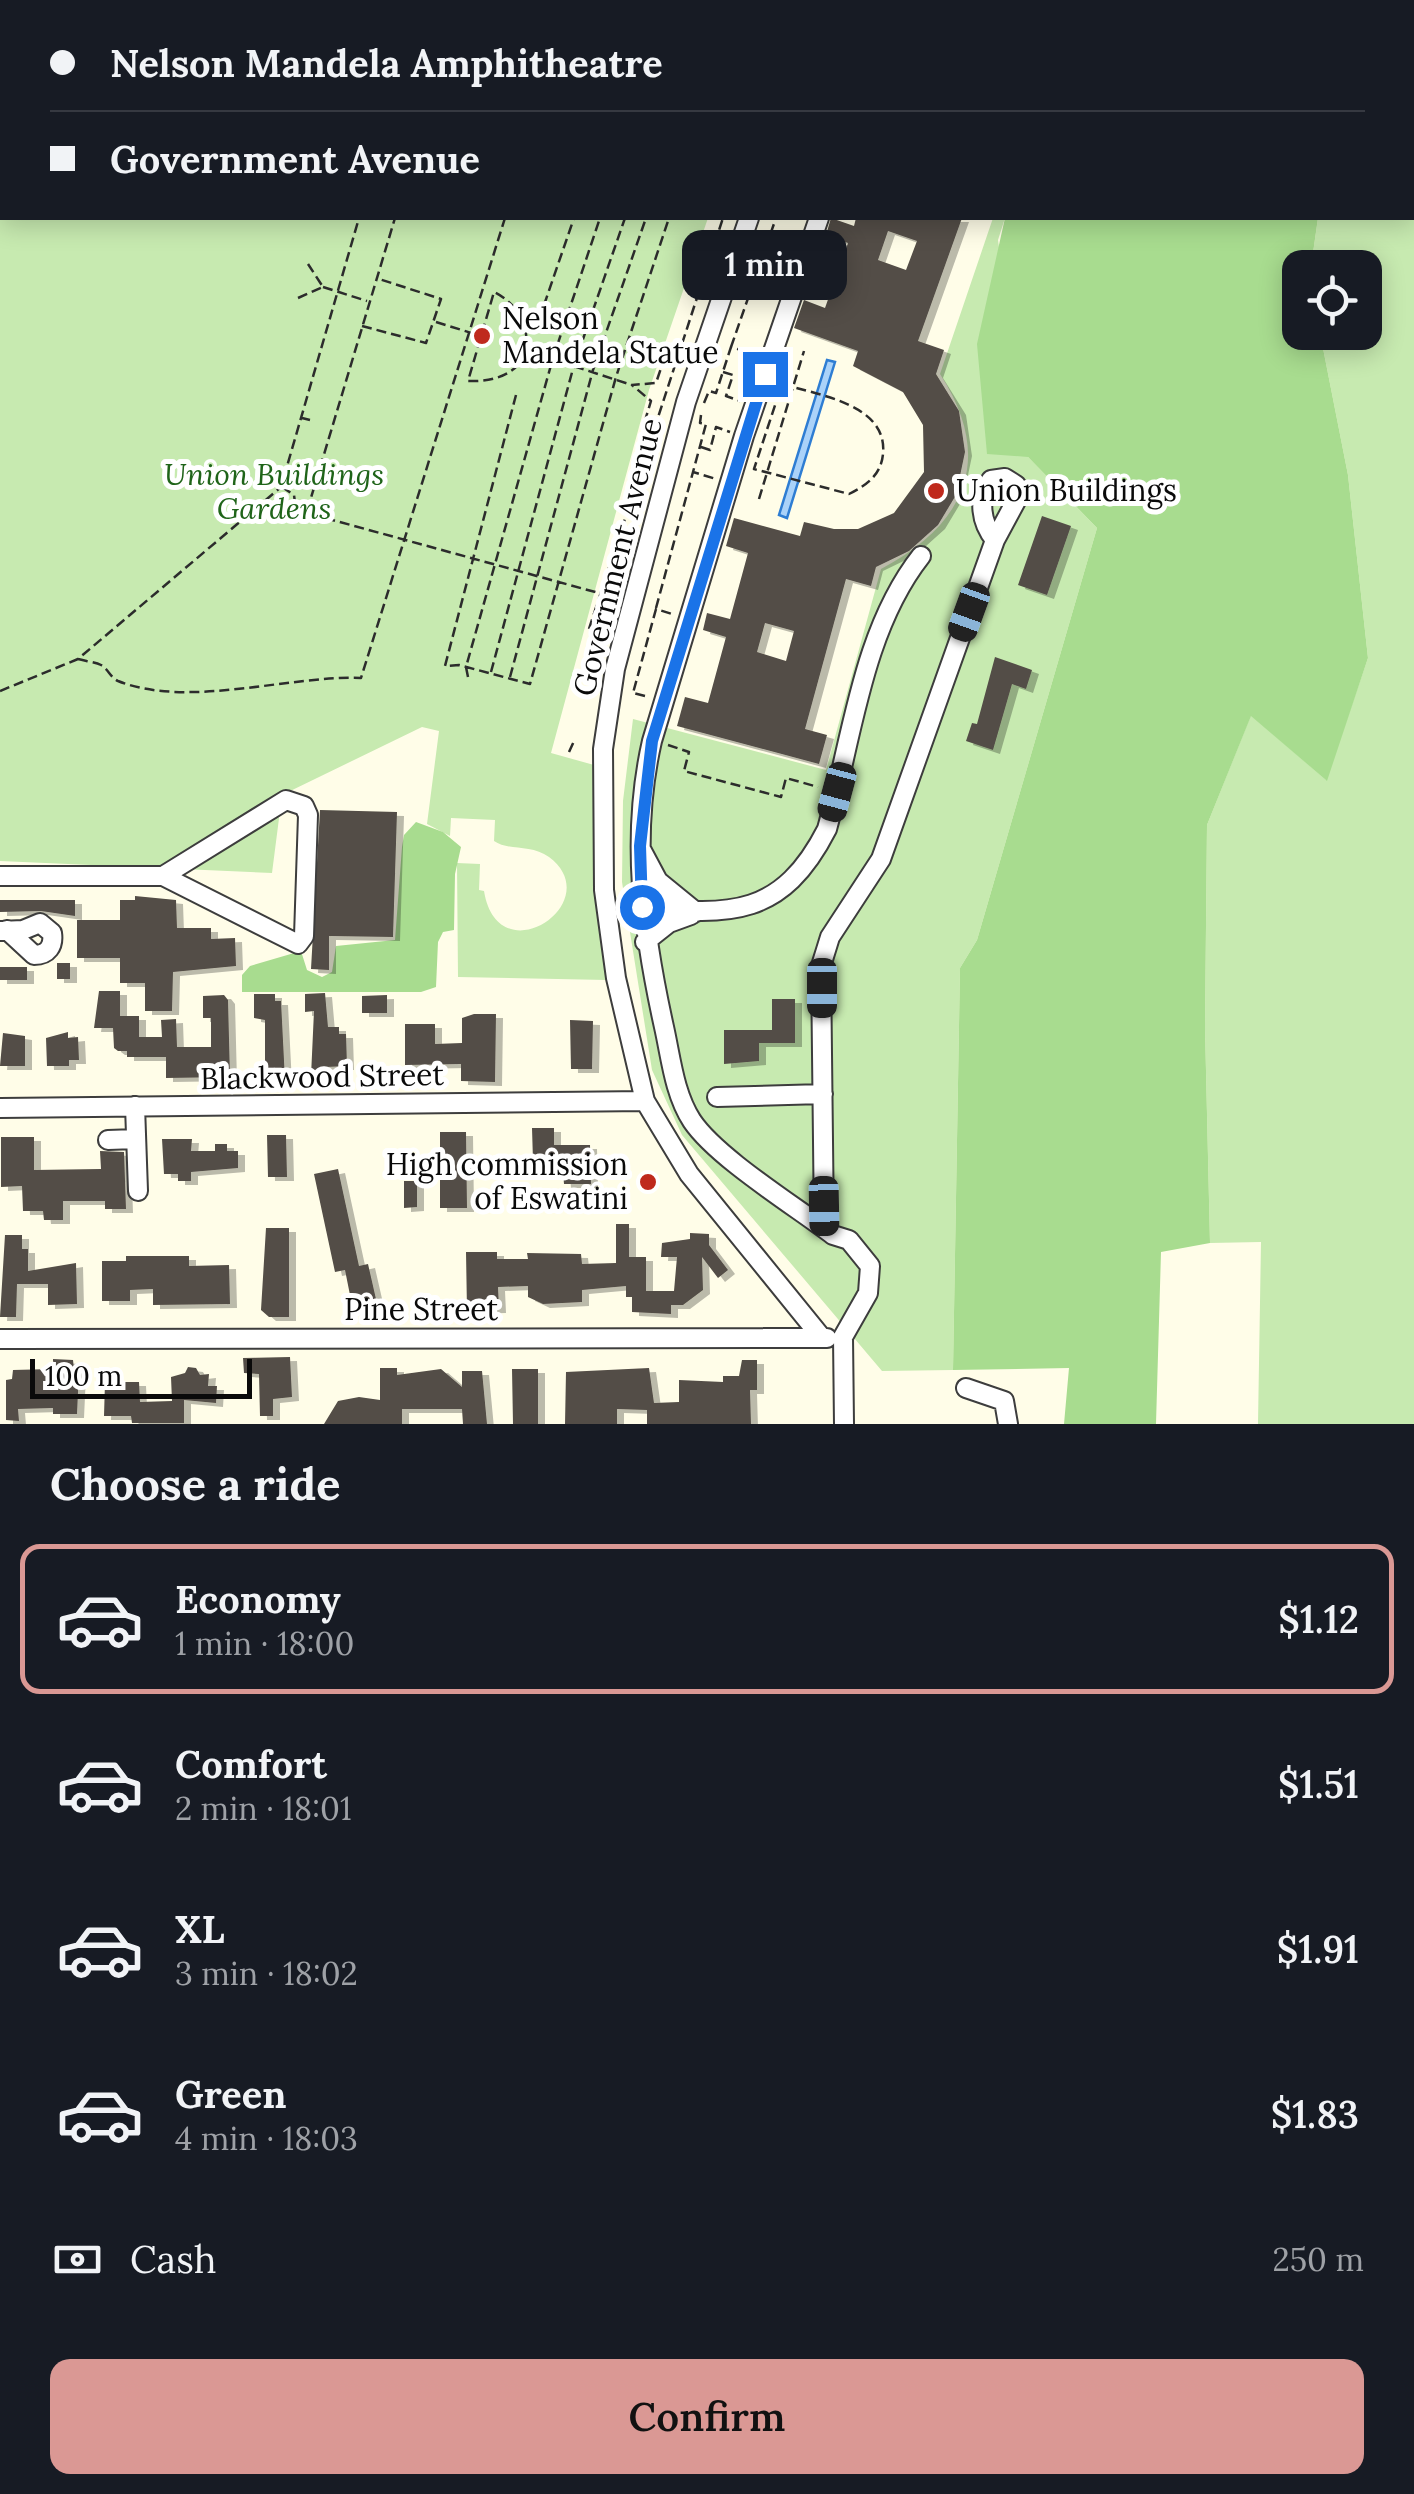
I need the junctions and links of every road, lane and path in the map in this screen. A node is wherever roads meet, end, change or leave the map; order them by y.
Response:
1 (358, 220) edge
2 (394, 220) edge
3 (504, 220) edge
4 (573, 220) edge
5 (599, 220) edge
6 (624, 220) edge
7 (645, 220) edge
8 (668, 220) edge
9 (722, 220) edge
10 (748, 220) edge
11 (775, 220) edge
12 (818, 220) edge
13 (308, 264) dead end
14 (376, 278) junction
15 (324, 287) junction
16 (336, 291) junction
17 (298, 298) dead end
18 (368, 302) junction
19 (544, 305) dead end
20 (434, 321) junction
21 (361, 326) junction
22 (467, 331) junction
23 (482, 336) junction
24 (731, 347) junction
25 (527, 351) junction
26 (804, 351) dead end
27 (756, 355) dead end
28 (553, 358) junction
29 (674, 359) junction
30 (574, 365) junction
31 (593, 370) junction
32 (722, 372) junction
33 (616, 377) junction
34 (632, 385) junction
35 (793, 388) junction
36 (516, 395) dead end
37 (741, 401) dead end
38 (300, 417) junction
39 (310, 420) dead end
40 (653, 430) junction
41 (744, 436) junction
42 (700, 447) junction
43 (693, 472) junction
44 (766, 474) junction
45 (717, 480) dead end
46 (281, 487) junction
47 (759, 499) dead end
48 (307, 513) junction
49 (404, 537) junction
50 (995, 540) dead end
51 (921, 556) dead end
52 (476, 558) junction
53 (497, 564) junction
54 (519, 570) junction
55 (538, 576) junction
56 (560, 582) junction
57 (604, 594) junction
58 (631, 602) junction
59 (656, 609) junction
60 (688, 619) junction
61 (589, 629) dead end
62 (78, 659) junction
63 (466, 667) junction
64 (491, 673) junction
65 (468, 677) dead end
66 (510, 678) junction
67 (0, 691) edge
68 (663, 701) junction
69 (574, 740) dead end
70 (652, 741) junction
71 (569, 752) dead end
72 (837, 792) junction
73 (640, 846) junction
74 (0, 876) edge
75 (163, 876) junction
76 (642, 907) junction
77 (697, 913) junction
78 (645, 942) junction
79 (823, 1094) junction
80 (717, 1097) dead end
81 (645, 1100) junction
82 (135, 1106) junction
83 (0, 1108) edge
84 (136, 1139) junction
85 (108, 1140) dead end
86 (138, 1191) dead end
87 (824, 1228) junction
88 (822, 1338) junction
89 (843, 1338) junction
90 (0, 1340) edge
91 (966, 1388) dead end
92 (844, 1424) edge
93 (1008, 1424) edge

1 - 16 path
2 - 14 path
3 - 22 path
4 - 19 path
5 - 28 path
6 - 30 path
7 - 31 path
8 - 33 path
9 - 29 path
10 - 58 street, Government Avenue
11 - 24 path
12 - 41 street
13 - 15 path
14 - 18 path
14 - 20 path
15 - 16 path
15 - 17 path
16 - 18 path
16 - 38 path
18 - 21 path
20 - 21 path
20 - 22 path
21 - 48 path
22 - 23 path
22 - 49 path
23 - 25 path
23 - 25 path
24 - 27 path
24 - 32 path
25 - 28 path
26 - 35 path
28 - 30 path
28 - 53 path
29 - 34 path
29 - 40 path
30 - 31 path
30 - 54 path
31 - 33 path
31 - 55 path
32 - 37 path
32 - 42 path
33 - 34 path
33 - 56 path
34 - 40 path
35 - 44 path
35 - 44 path
35 - 44 path
36 - 52 path
38 - 39 path
38 - 46 path
40 - 57 path
41 - 42 path
41 - 60 street
42 - 43 path
43 - 45 path
43 - 59 path
44 - 47 path
46 - 48 path
46 - 62 path
48 - 49 path
49 - 52 path
49 - 62 path
50 - 79 street
51 - 72 street
52 - 53 path
52 - 63 path
53 - 54 path
53 - 63 path
54 - 55 path
54 - 64 path
55 - 56 path
55 - 66 path
56 - 57 path
56 - 66 path
57 - 58 path
57 - 61 path
58 - 81 street, Government Avenue
59 - 60 path
59 - 68 path
60 - 68 street
62 - 67 path
63 - 64 path
63 - 65 path
64 - 66 path
68 - 70 street
69 - 71 path
70 - 72 path
70 - 73 street
72 - 77 street
73 - 76 street
73 - 77 street
74 - 75 street
75 - 75 street
76 - 77 street
76 - 78 street
77 - 78 street
78 - 87 street
79 - 80 street
79 - 87 street
81 - 82 street, Blackwood Street
81 - 88 street, Government Avenue
82 - 83 street, Blackwood Street
82 - 84 street
84 - 85 street
84 - 86 street
87 - 89 street
88 - 89 street, Pine Street
88 - 90 street, Pine Street
89 - 92 street
91 - 93 street

